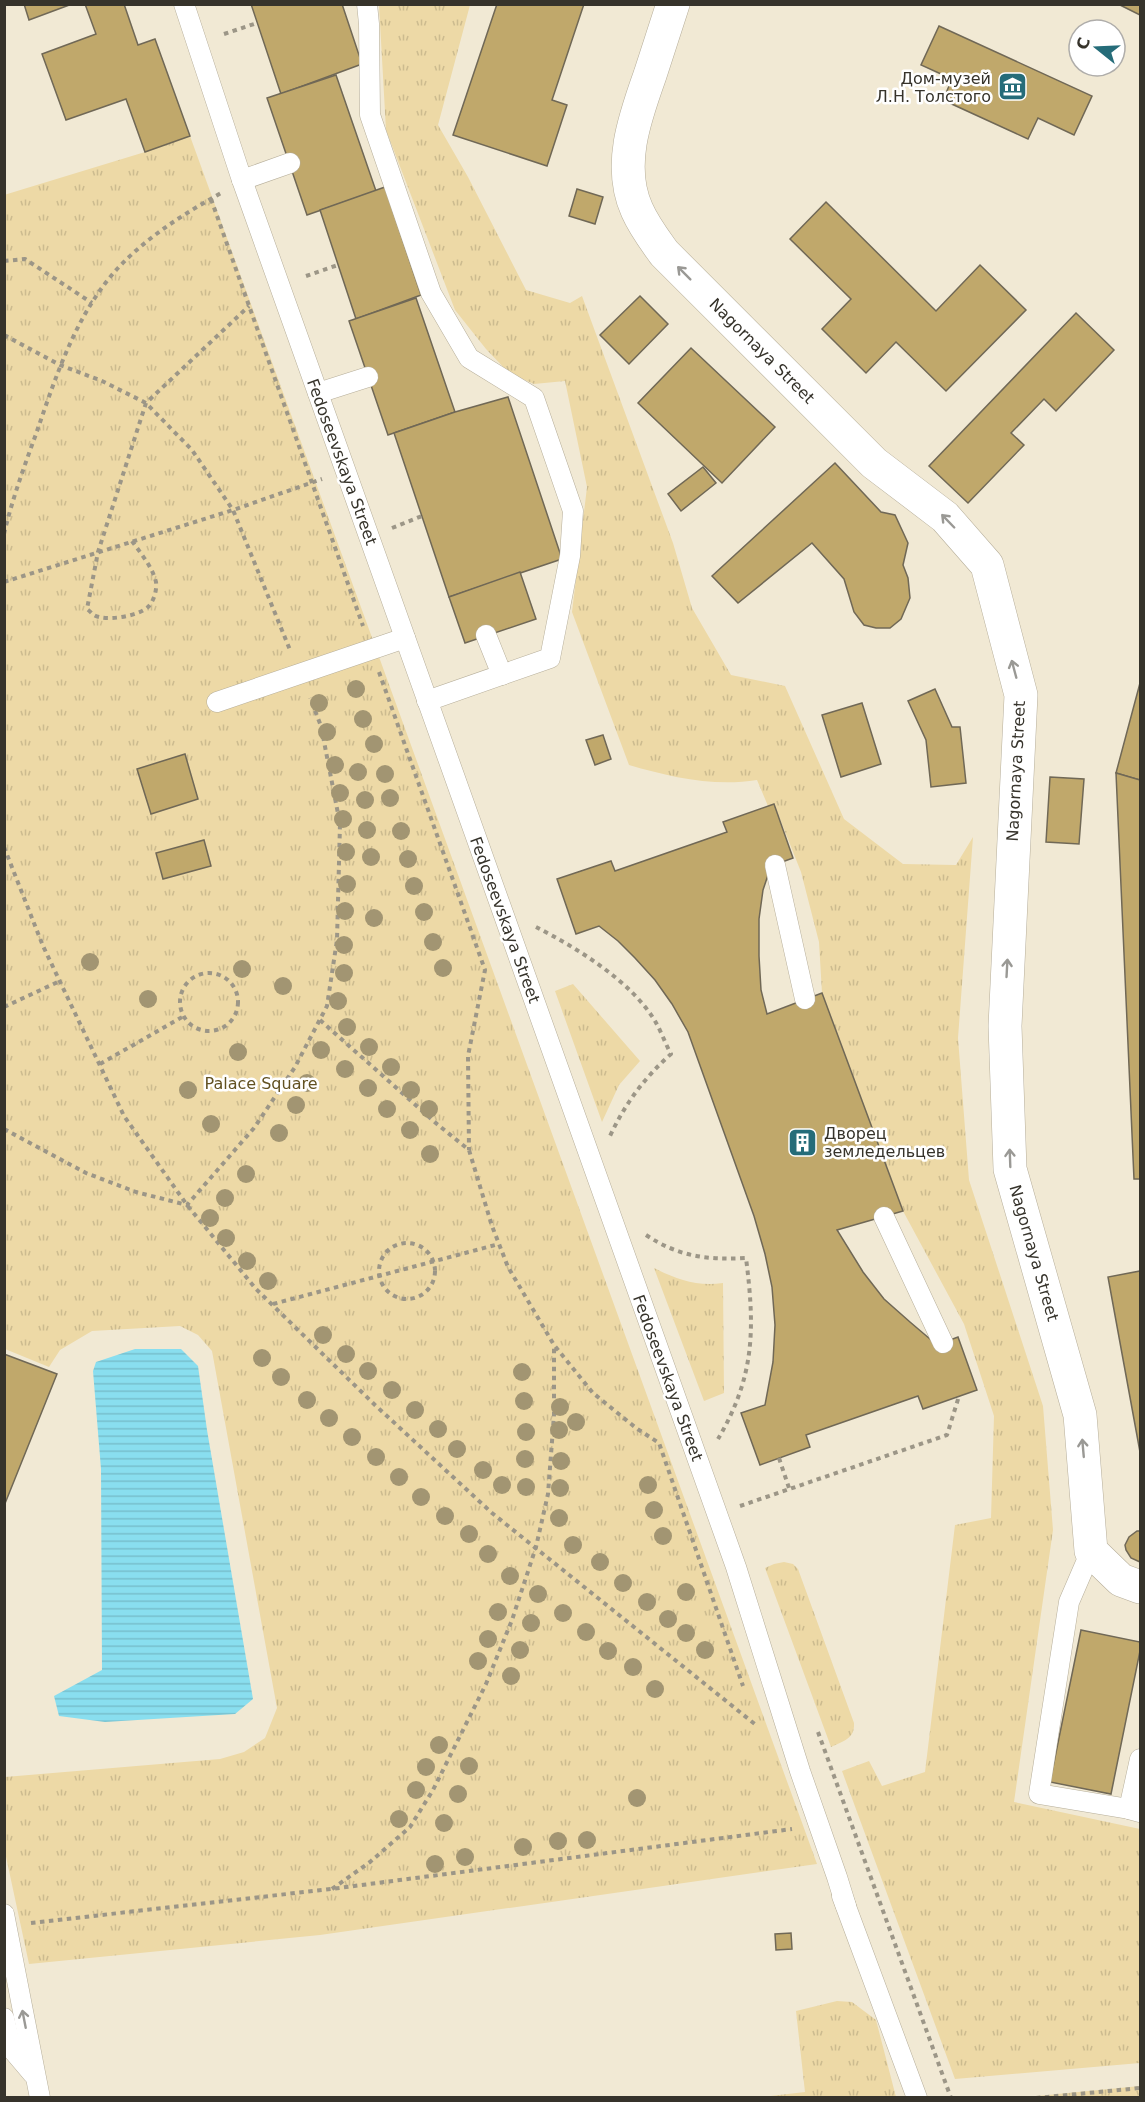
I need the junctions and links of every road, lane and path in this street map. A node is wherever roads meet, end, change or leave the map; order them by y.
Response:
1 (184, 4) edge
2 (367, 4) edge
3 (673, 4) edge
4 (257, 23) dead end
5 (224, 34) dead end
6 (290, 163) dead end
7 (242, 180) junction
8 (4, 261) edge
9 (338, 264) dead end
10 (306, 276) dead end
11 (92, 303) junction
12 (249, 306) dead end
13 (4, 335) edge
14 (60, 365) junction
15 (368, 377) dead end
16 (318, 393) junction
17 (146, 403) junction
18 (345, 471) junction
19 (233, 510) junction
20 (422, 516) dead end
21 (392, 528) dead end
22 (4, 534) edge
23 (132, 542) junction
24 (98, 552) junction
25 (4, 582) edge
26 (486, 635) dead end
27 (405, 638) junction
28 (300, 674) junction
29 (502, 675) junction
30 (428, 701) junction
31 (217, 702) dead end
32 (4, 847) edge
33 (775, 865) dead end
34 (535, 926) dead end
35 (60, 981) junction
36 (805, 999) dead end
37 (4, 1007) edge
38 (184, 1016) junction
39 (320, 1020) junction
40 (100, 1064) junction
41 (4, 1129) edge
42 (606, 1145) dead end
43 (188, 1205) junction
44 (884, 1217) dead end
45 (644, 1233) dead end
46 (499, 1244) junction
47 (434, 1262) junction
48 (380, 1276) junction
49 (272, 1304) junction
50 (943, 1342) dead end
51 (554, 1345) junction
52 (959, 1396) dead end
53 (715, 1445) dead end
54 (779, 1458) dead end
55 (789, 1488) junction
56 (737, 1507) dead end
57 (536, 1547) junction
58 (1091, 1551) junction
59 (1140, 1587) edge
60 (745, 1691) dead end
61 (752, 1714) dead end
62 (756, 1725) junction
63 (760, 1736) dead end
64 (1140, 1759) edge
65 (1135, 1811) edge
66 (789, 1818) dead end
67 (792, 1829) junction
68 (821, 1831) junction
69 (331, 1889) junction
70 (5, 1920) edge
71 (4, 2018) edge
72 (35, 2076) junction
73 (1140, 2088) edge
74 (40, 2097) edge
75 (917, 2097) edge
76 (1036, 2097) edge

1 - 7 lane, Fedoseevskaya Street
2 - 29 lane
58 -> 3 street, Nagornaya Street
4 - 5 path
6 - 7 lane
7 - 11 path
7 - 16 lane, Fedoseevskaya Street
8 - 11 path
9 - 10 path
11 - 14 path
12 - 17 path
13 - 14 path
14 - 17 path
14 - 22 path
15 - 16 lane
16 - 18 lane, Fedoseevskaya Street
17 - 19 path
17 - 24 path
18 - 19 path
18 - 27 lane, Fedoseevskaya Street
19 - 23 path
19 - 28 path
20 - 21 path
23 - 24 path
23 - 24 path
24 - 25 path
26 - 29 lane
27 - 28 lane
27 - 30 lane, Fedoseevskaya Street
28 - 31 lane
28 - 39 path
29 - 30 lane
30 - 68 lane, Fedoseevskaya Street
32 - 35 path
33 - 36 lane
34 - 42 path
35 - 37 path
35 - 40 path
38 - 38 path
38 - 40 path
39 - 43 path
39 - 46 path
40 - 43 path
41 - 43 path
43 - 49 path
44 - 50 lane
45 - 53 path
46 - 47 path
46 - 51 path
47 - 48 path
47 - 48 path
47 - 48 path
48 - 49 path
49 - 57 path
51 - 57 path
51 - 60 path
52 - 55 path
54 - 55 path
55 - 56 path
57 - 62 path
57 - 69 path
58 - 59 street
58 - 65 lane
61 - 62 path
62 - 63 path
64 - 65 lane
66 - 67 path
67 - 68 path
67 - 69 path
68 - 75 lane, Fedoseevskaya Street
69 - 70 path
72 -> 70 lane
71 - 72 lane
72 - 74 lane
73 - 76 path

